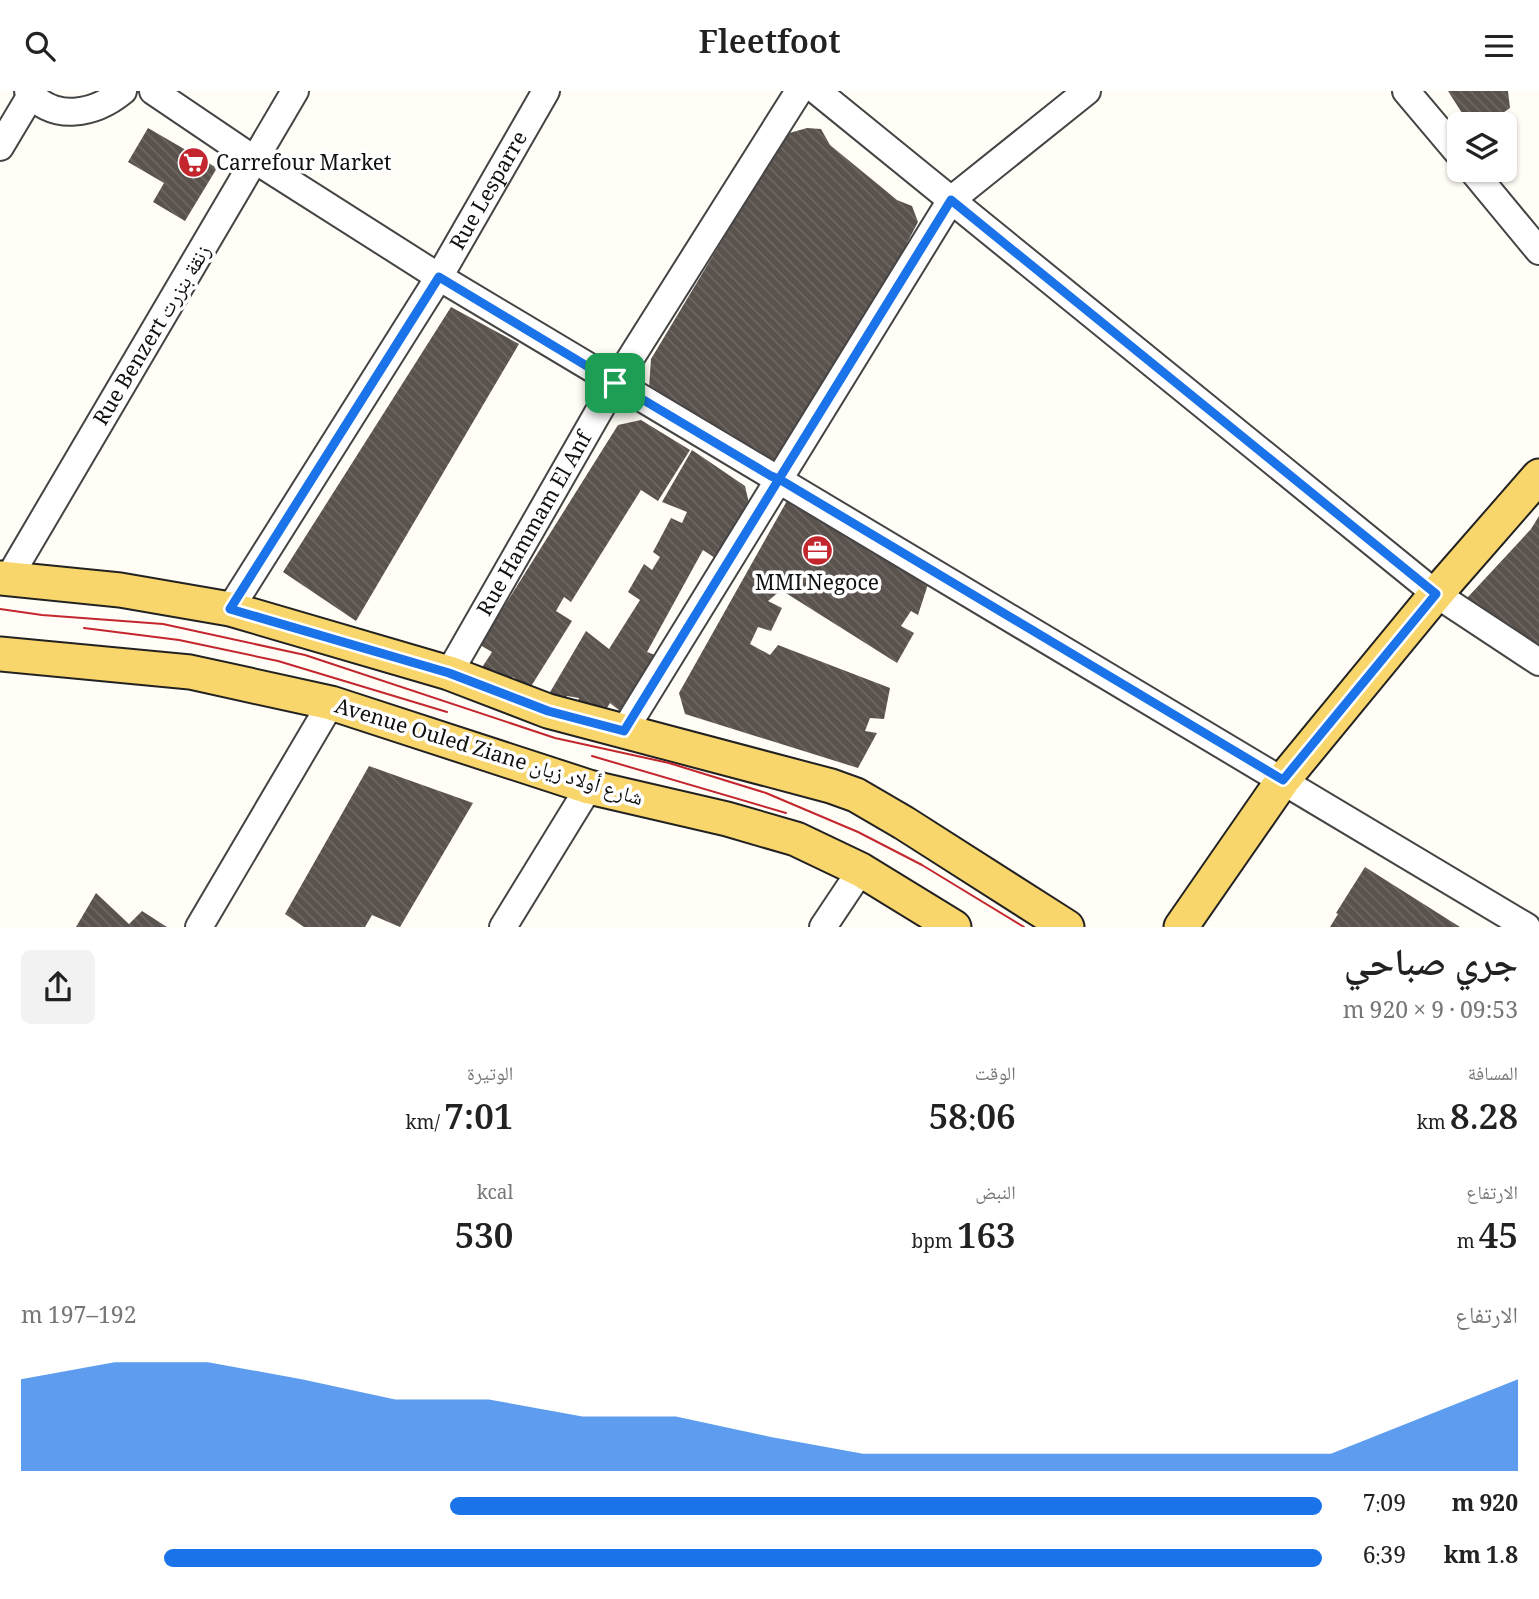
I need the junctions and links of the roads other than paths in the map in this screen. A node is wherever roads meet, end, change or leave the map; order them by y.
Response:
1 (123, 91) edge
2 (153, 91) edge
3 (295, 91) edge
4 (546, 91) edge
5 (799, 91) edge
6 (817, 91) edge
7 (1087, 91) edge
8 (1406, 91) edge
9 (29, 93) edge
10 (1447, 140) edge
11 (0, 148) edge
12 (255, 160) junction
13 (1482, 182) edge
14 (951, 200) junction
15 (1539, 251) edge
16 (439, 277) junction
17 (615, 383) junction
18 (1539, 476) edge
19 (779, 479) junction
20 (4, 579) edge
21 (1436, 594) junction
22 (230, 609) junction
23 (0, 654) edge
24 (1539, 662) edge
25 (449, 673) junction
26 (331, 703) junction
27 (624, 731) junction
28 (1283, 780) junction
29 (589, 787) junction
30 (861, 870) junction
31 (199, 927) edge
32 (503, 927) edge
33 (823, 927) edge
34 (954, 927) edge
35 (1067, 927) edge
36 (1181, 927) edge
37 (1527, 927) edge

1 - 9 street
2 - 12 street
3 - 12 street, Rue Benzert زنقة بنزرت
4 - 16 street, Rue Lesparre
5 - 17 street, Rue Hammam El Anf
6 - 14 street
7 - 14 street
8 - 10 street
9 - 11 street
12 - 16 street
12 - 20 street, Rue Benzert زنقة بنزرت
13 - 15 street
14 - 19 street
14 - 21 street
16 - 17 street
16 - 22 street, Rue Lesparre
17 - 19 street
17 - 25 street, Rue Hammam El Anf
18 - 21 main road
19 - 27 street
19 - 28 street
20 - 22 main road
21 - 24 street
21 - 28 main road
22 - 25 main road
23 - 26 main road, Avenue Ouled Ziane شارع أولاد زيان
25 - 27 main road
26 - 29 main road, Avenue Ouled Ziane شارع أولاد زيان
26 - 31 street
27 - 35 main road
28 - 36 main road
28 - 37 street
29 - 30 main road, Avenue Ouled Ziane شارع أولاد زيان
29 - 32 street
30 - 33 street
30 - 34 main road, Avenue Ouled Ziane شارع أولاد زيان

